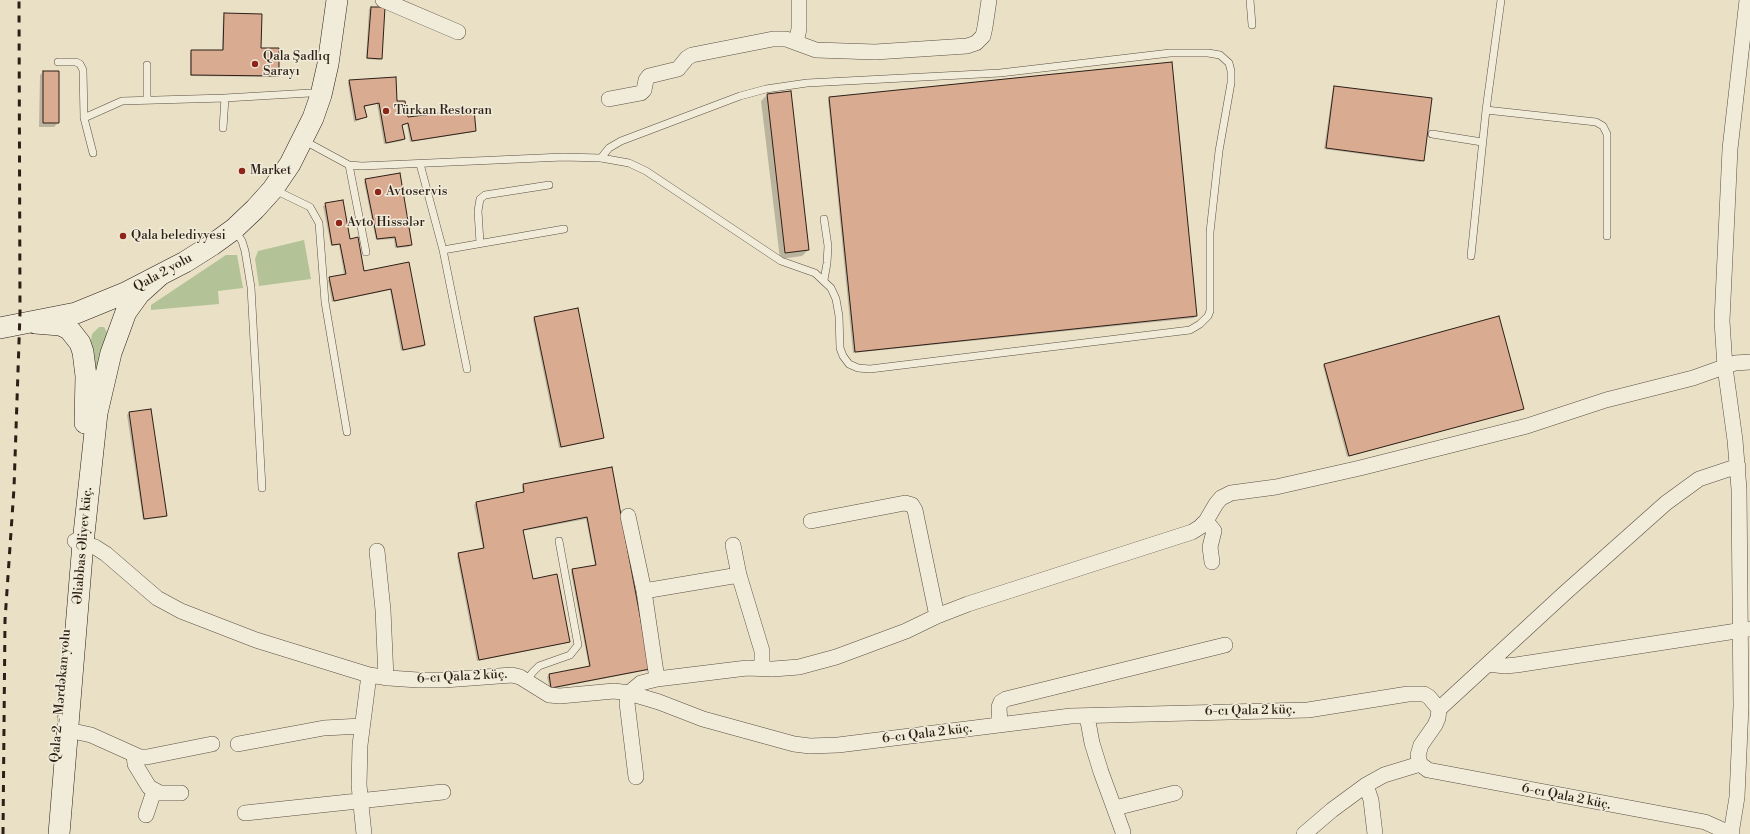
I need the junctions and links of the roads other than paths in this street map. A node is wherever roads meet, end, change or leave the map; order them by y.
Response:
1 (326, 0) edge
2 (337, 0) edge
3 (383, 0) edge
4 (799, 0) edge
5 (989, 0) edge
6 (1250, 0) edge
7 (1501, 0) edge
8 (1747, 0) edge
9 (1252, 25) dead end
10 (458, 32) dead end
11 (796, 42) junction
12 (58, 62) dead end
13 (147, 66) dead end
14 (310, 93) junction
15 (225, 98) junction
16 (609, 99) dead end
17 (146, 100) junction
18 (1486, 110) junction
19 (84, 118) junction
20 (223, 128) dead end
21 (1432, 134) dead end
22 (303, 140) junction
23 (1482, 142) junction
24 (93, 153) dead end
25 (601, 158) junction
26 (349, 164) junction
27 (420, 164) junction
28 (549, 185) dead end
29 (273, 189) junction
30 (824, 219) dead end
31 (234, 229) junction
32 (564, 229) dead end
33 (1607, 236) dead end
34 (480, 243) junction
35 (443, 250) junction
36 (366, 252) dead end
37 (1471, 256) dead end
38 (159, 276) junction
39 (824, 280) junction
40 (86, 300) junction
41 (0, 316) edge
42 (35, 322) junction
43 (0, 328) edge
44 (115, 340) junction
45 (80, 343) junction
46 (1750, 362) edge
47 (1725, 367) junction
48 (467, 369) dead end
49 (347, 432) dead end
50 (1738, 466) junction
51 (262, 488) dead end
52 (628, 516) dead end
53 (811, 521) dead end
54 (1206, 521) junction
55 (559, 541) dead end
56 (78, 542) junction
57 (733, 544) dead end
58 (377, 551) dead end
59 (1212, 562) dead end
60 (739, 575) junction
61 (644, 591) junction
62 (937, 616) junction
63 (1745, 629) edge
64 (1225, 645) dead end
65 (1488, 664) junction
66 (762, 669) junction
67 (369, 675) junction
68 (386, 678) junction
69 (657, 679) junction
70 (526, 681) junction
71 (628, 693) junction
72 (1439, 709) junction
73 (1087, 716) junction
74 (1000, 724) junction
75 (362, 726) junction
76 (68, 730) junction
77 (212, 744) dead end
78 (238, 744) dead end
79 (134, 755) junction
80 (1420, 764) junction
81 (636, 776) dead end
82 (1366, 785) junction
83 (154, 791) junction
84 (443, 792) dead end
85 (181, 793) dead end
86 (1174, 793) dead end
87 (360, 802) junction
88 (1115, 808) junction
89 (245, 813) dead end
90 (146, 815) dead end
91 (1124, 832) dead end
92 (50, 834) edge
93 (59, 834) edge
94 (364, 834) edge
95 (1304, 834) edge
96 (1375, 834) edge
97 (1731, 834) edge

1 - 14 main road, Qala 2 yolu
2 - 22 main road, Qala 2 yolu
3 - 10 street
4 - 11 street
5 - 11 street
6 - 9 lane
7 - 18 lane
8 - 47 street
11 - 16 street
12 - 19 lane
13 - 17 lane
14 - 15 lane
14 - 40 main road, Qala 2 yolu
15 - 17 lane
15 - 20 lane
17 - 19 lane
18 - 23 lane
18 - 33 lane
19 - 24 lane
21 - 23 lane
22 - 26 lane
22 - 29 main road, Qala 2 yolu
23 - 37 lane
25 - 27 lane
25 - 39 lane
25 - 39 lane
26 - 27 lane
26 - 36 lane
27 - 35 lane
28 - 34 lane
29 - 31 main road, Qala 2 yolu
29 - 49 lane
30 - 39 lane
31 - 38 main road, Qala 2 yolu
31 - 51 lane
32 - 34 lane
34 - 35 lane
35 - 48 lane
38 - 40 main road, Qala 2 yolu
38 - 44 main road, Əliabbas Əliyev küç.
40 - 41 main road, Qala 2 yolu
40 - 42 main road, Qala 2 yolu
40 - 44 main road
40 - 45 main road
42 - 43 main road, Qala 2 yolu
42 - 45 main road
44 - 56 main road, Əliabbas Əliyev küç.
45 - 56 main road, Qala 2 - Mərdəkan yolu
46 - 47 street
47 - 50 street
47 - 54 street
50 - 63 street
50 - 65 street
52 - 61 street
53 - 62 street
54 - 59 street
54 - 62 street
55 - 70 lane
56 - 67 street, 6-cı Qala 2 küç.
56 - 76 main road, Əliabbas Əliyev küç.
56 - 92 main road, Qala 2 - Mərdəkan yolu
57 - 60 street
58 - 68 street
60 - 61 street
60 - 66 street
61 - 69 street
62 - 66 street
63 - 65 street
63 - 97 street
64 - 74 street
65 - 72 street
66 - 69 street
67 - 68 street, 6-cı Qala 2 küç.
67 - 75 street
68 - 70 street, 6-cı Qala 2 küç.
69 - 71 street
70 - 71 street, 6-cı Qala 2 küç.
71 - 74 street, 6-cı Qala 2 küç.
71 - 81 street
72 - 73 street, 6-cı Qala 2 küç.
72 - 80 street
73 - 74 street, 6-cı Qala 2 küç.
73 - 88 street
75 - 78 street
75 - 87 street
76 - 79 street
76 - 93 main road, Əliabbas Əliyev küç.
77 - 79 street
79 - 83 street
80 - 82 street
80 - 97 street, 6-cı Qala 2 küç.
82 - 95 street
82 - 96 street
83 - 85 street
83 - 90 street
84 - 87 street
86 - 88 street
87 - 89 street
87 - 94 street
88 - 91 street

